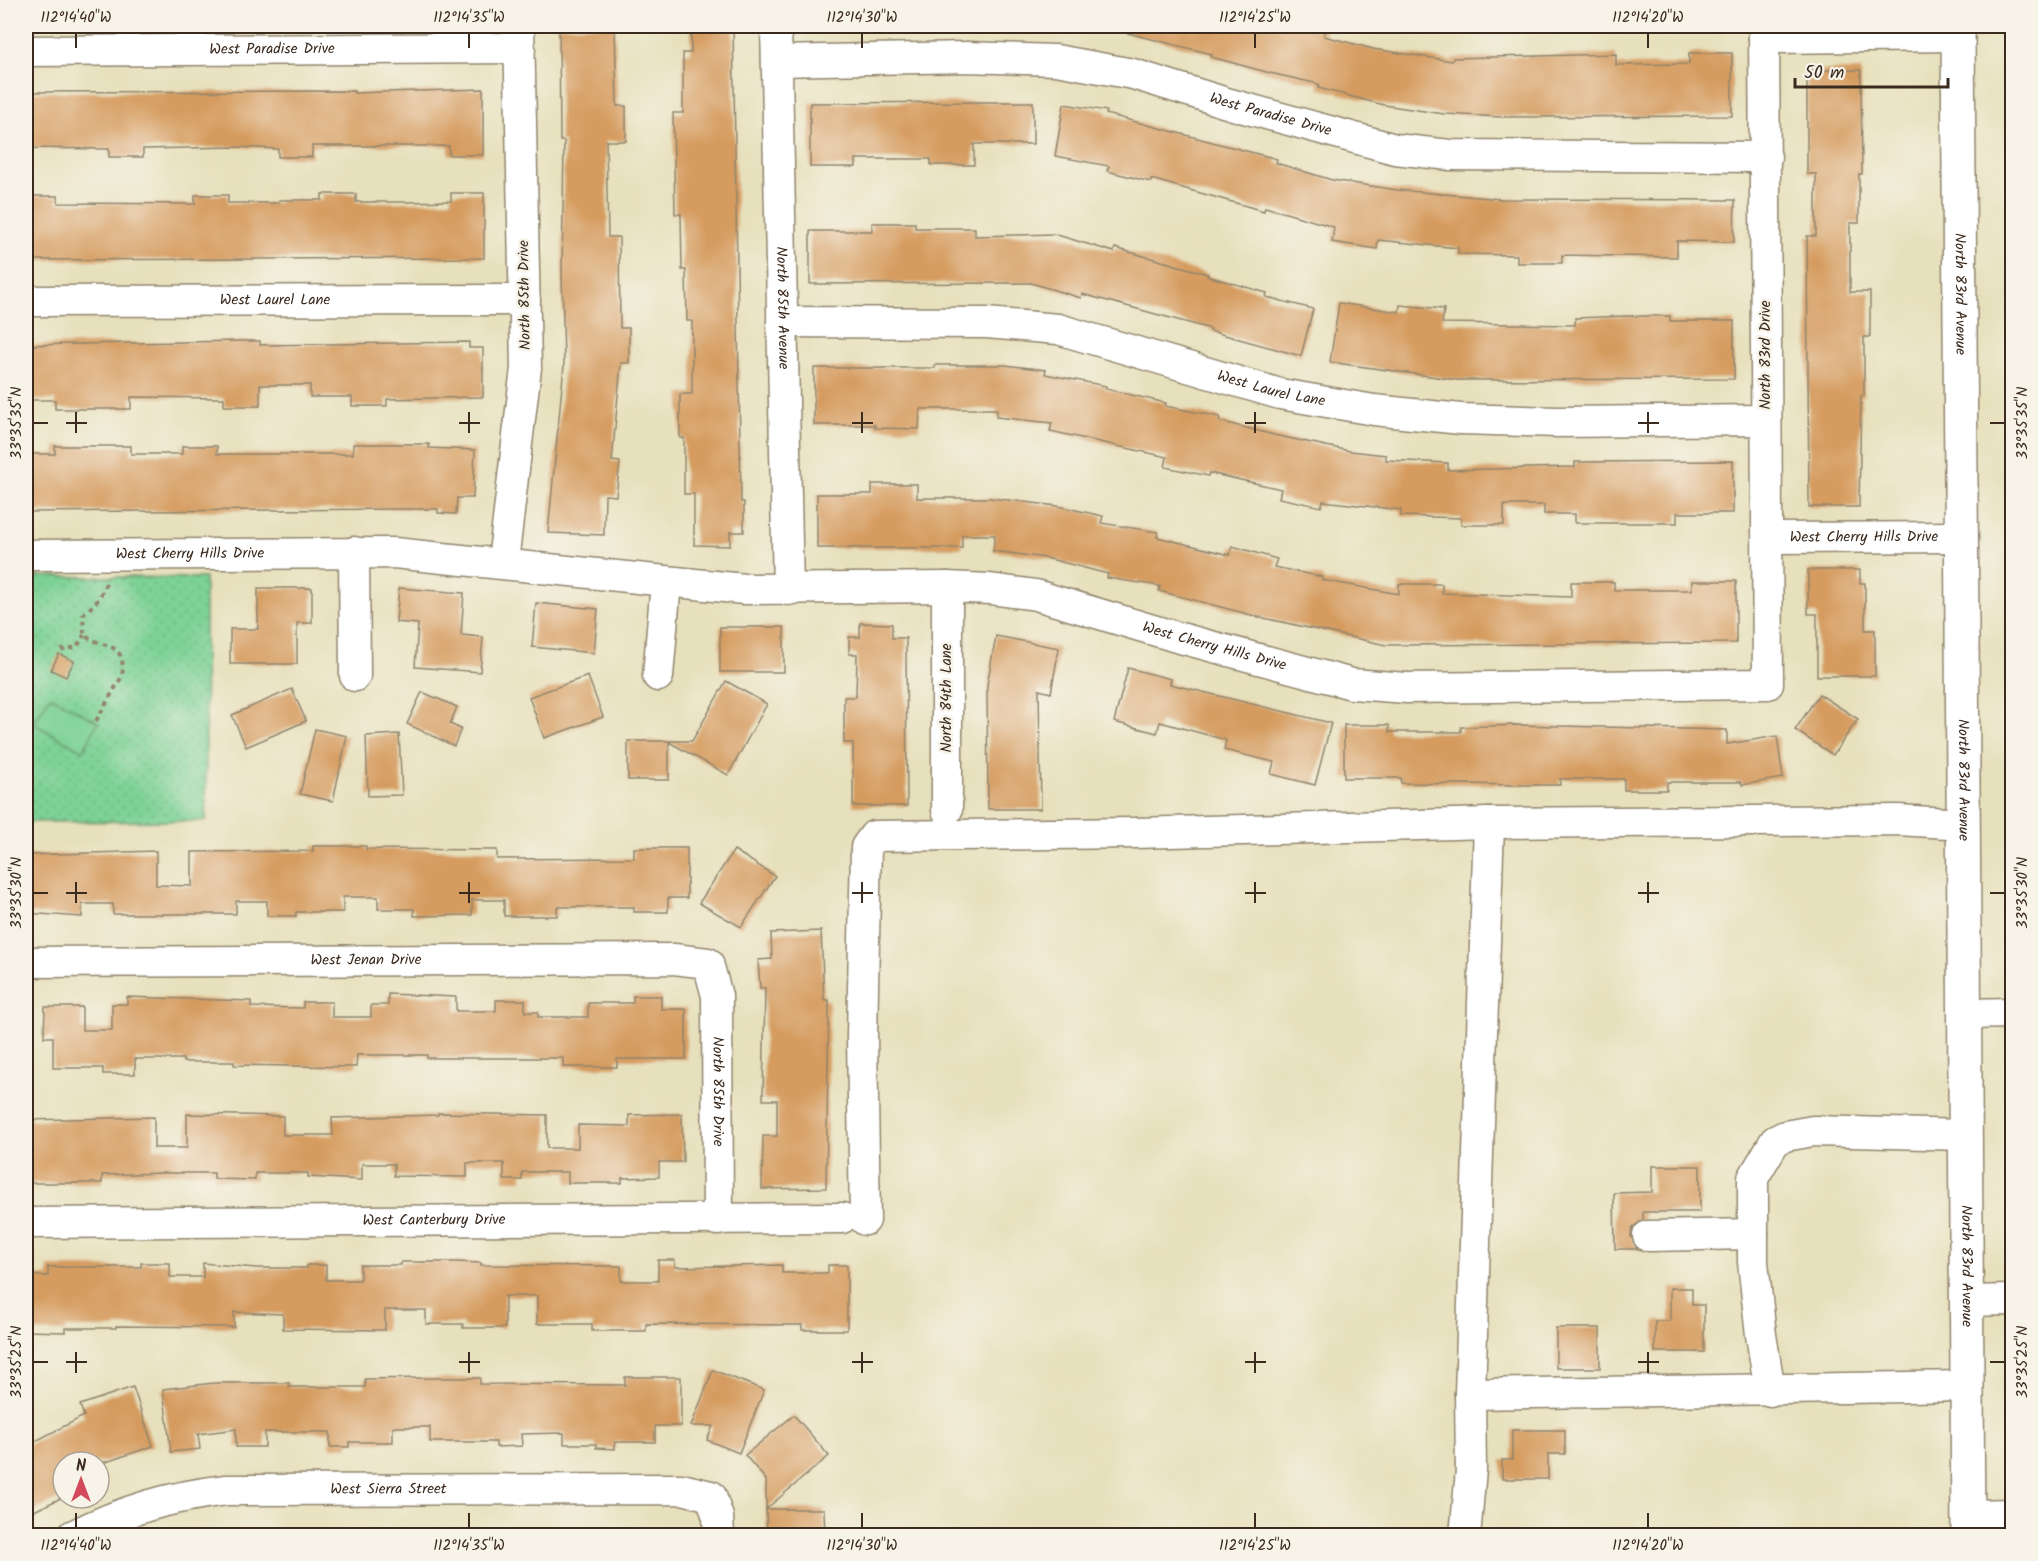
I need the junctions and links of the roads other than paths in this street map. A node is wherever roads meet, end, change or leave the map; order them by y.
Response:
1 (776, 26) edge
2 (1958, 31) edge
3 (1764, 32) edge
4 (520, 37) edge
5 (26, 51) edge
6 (777, 61) junction
7 (1766, 157) junction
8 (525, 300) junction
9 (26, 301) edge
10 (782, 322) junction
11 (1766, 420) junction
12 (1961, 537) junction
13 (1768, 538) junction
14 (354, 552) junction
15 (26, 555) edge
16 (503, 562) junction
17 (666, 582) junction
18 (947, 587) junction
19 (788, 590) junction
20 (355, 676) dead end
21 (658, 676) dead end
22 (1768, 684) joint
23 (947, 810) dead end
24 (1489, 823) junction
25 (1964, 824) junction
26 (26, 962) edge
27 (708, 963) joint
28 (2013, 1013) edge
29 (1964, 1014) junction
30 (1965, 1135) junction
31 (718, 1220) junction
32 (26, 1223) edge
33 (1753, 1234) junction
34 (1648, 1236) dead end
35 (2013, 1300) edge
36 (1966, 1301) junction
37 (1967, 1386) junction
38 (1770, 1391) junction
39 (1470, 1394) junction
40 (2013, 1514) edge
41 (1968, 1525) edge
42 (72, 1536) edge
43 (718, 1536) edge
44 (1465, 1536) edge

1 - 6 street, North 85th Avenue
2 - 3 street
2 - 12 main road, North 83rd Avenue
3 - 7 street, North 83rd Drive
4 - 5 street, West Paradise Drive
4 - 8 street, North 85th Drive
6 - 7 street, West Paradise Drive
6 - 10 street, North 85th Avenue
7 - 11 street, North 83rd Drive
8 - 9 street, West Laurel Lane
8 - 16 street, North 85th Drive
10 - 11 street, West Laurel Lane
10 - 19 street, North 85th Avenue
11 - 13 street, North 83rd Drive
12 - 13 street, West Cherry Hills Drive
12 - 25 main road, North 83rd Avenue
13 - 22 street, North 83rd Drive
14 - 15 street, West Cherry Hills Drive
14 - 16 street, West Cherry Hills Drive
14 - 20 street
16 - 17 street, West Cherry Hills Drive
17 - 19 street, West Cherry Hills Drive
17 - 21 street
18 - 19 street, West Cherry Hills Drive
18 - 22 street, West Cherry Hills Drive
18 - 23 street, North 84th Lane
24 - 25 street
24 - 31 street, West Canterbury Drive
24 - 39 street
25 - 29 main road, North 83rd Avenue
26 - 27 street, West Jenan Drive
27 - 31 street, North 85th Drive
28 - 29 street
29 - 30 main road, North 83rd Avenue
30 - 33 street
30 - 36 main road, North 83rd Avenue
31 - 32 street, West Canterbury Drive
33 - 34 street
33 - 38 street
35 - 36 street
36 - 37 main road, North 83rd Avenue
37 - 38 street
37 - 41 main road, North 83rd Avenue
38 - 39 street
39 - 44 street
40 - 41 street
42 - 43 street, West Sierra Street

